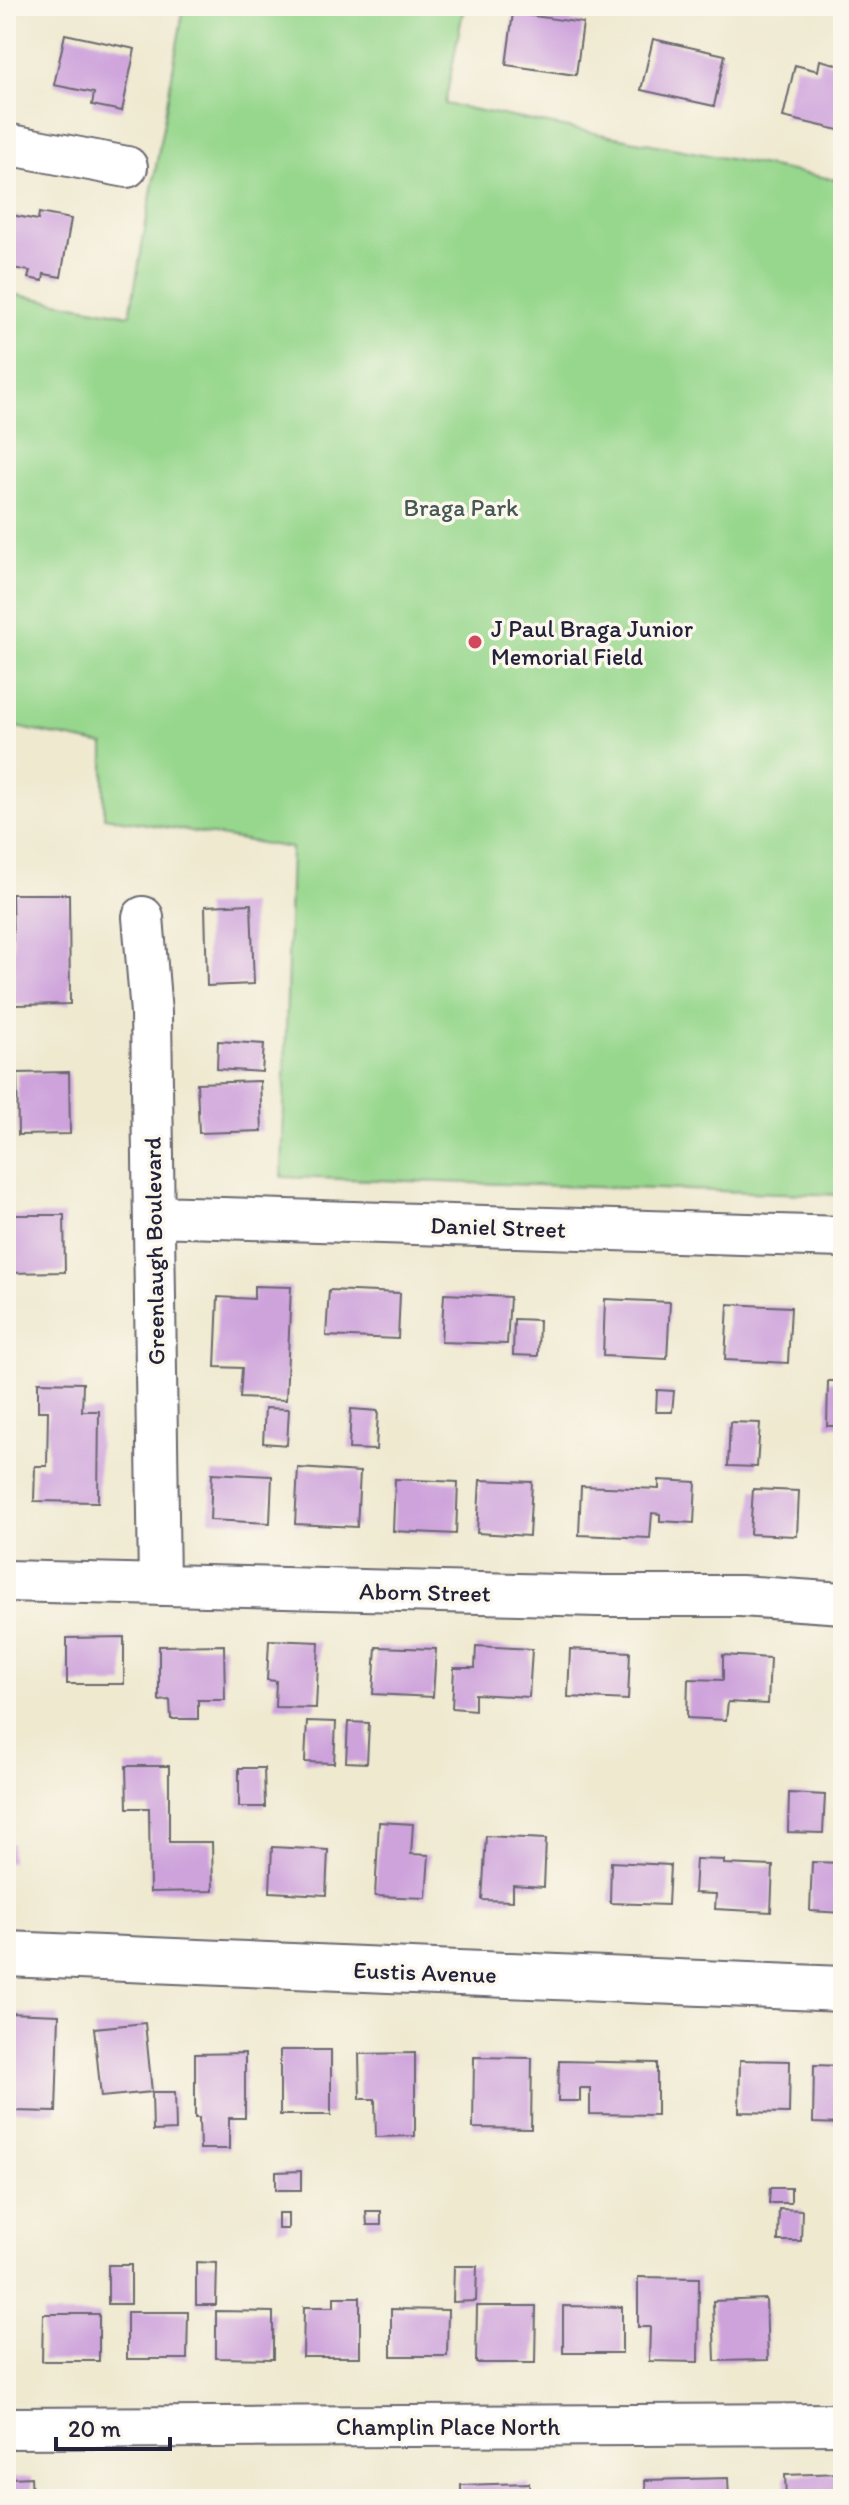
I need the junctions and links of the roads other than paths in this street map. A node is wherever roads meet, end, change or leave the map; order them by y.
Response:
1 (6, 144) edge
2 (127, 167) dead end
3 (143, 917) dead end
4 (154, 1216) junction
5 (843, 1237) edge
6 (6, 1581) edge
7 (159, 1585) junction
8 (843, 1603) edge
9 (6, 1954) edge
10 (843, 1989) edge
11 (843, 2424) edge
12 (6, 2428) edge

1 - 2 street
3 - 4 street, Greenlaugh Boulevard
4 - 5 street, Daniel Street
4 - 7 street, Greenlaugh Boulevard
6 - 7 street, Aborn Street
7 - 8 street, Aborn Street
9 - 10 street, Eustis Avenue
11 - 12 street, Champlin Place North

